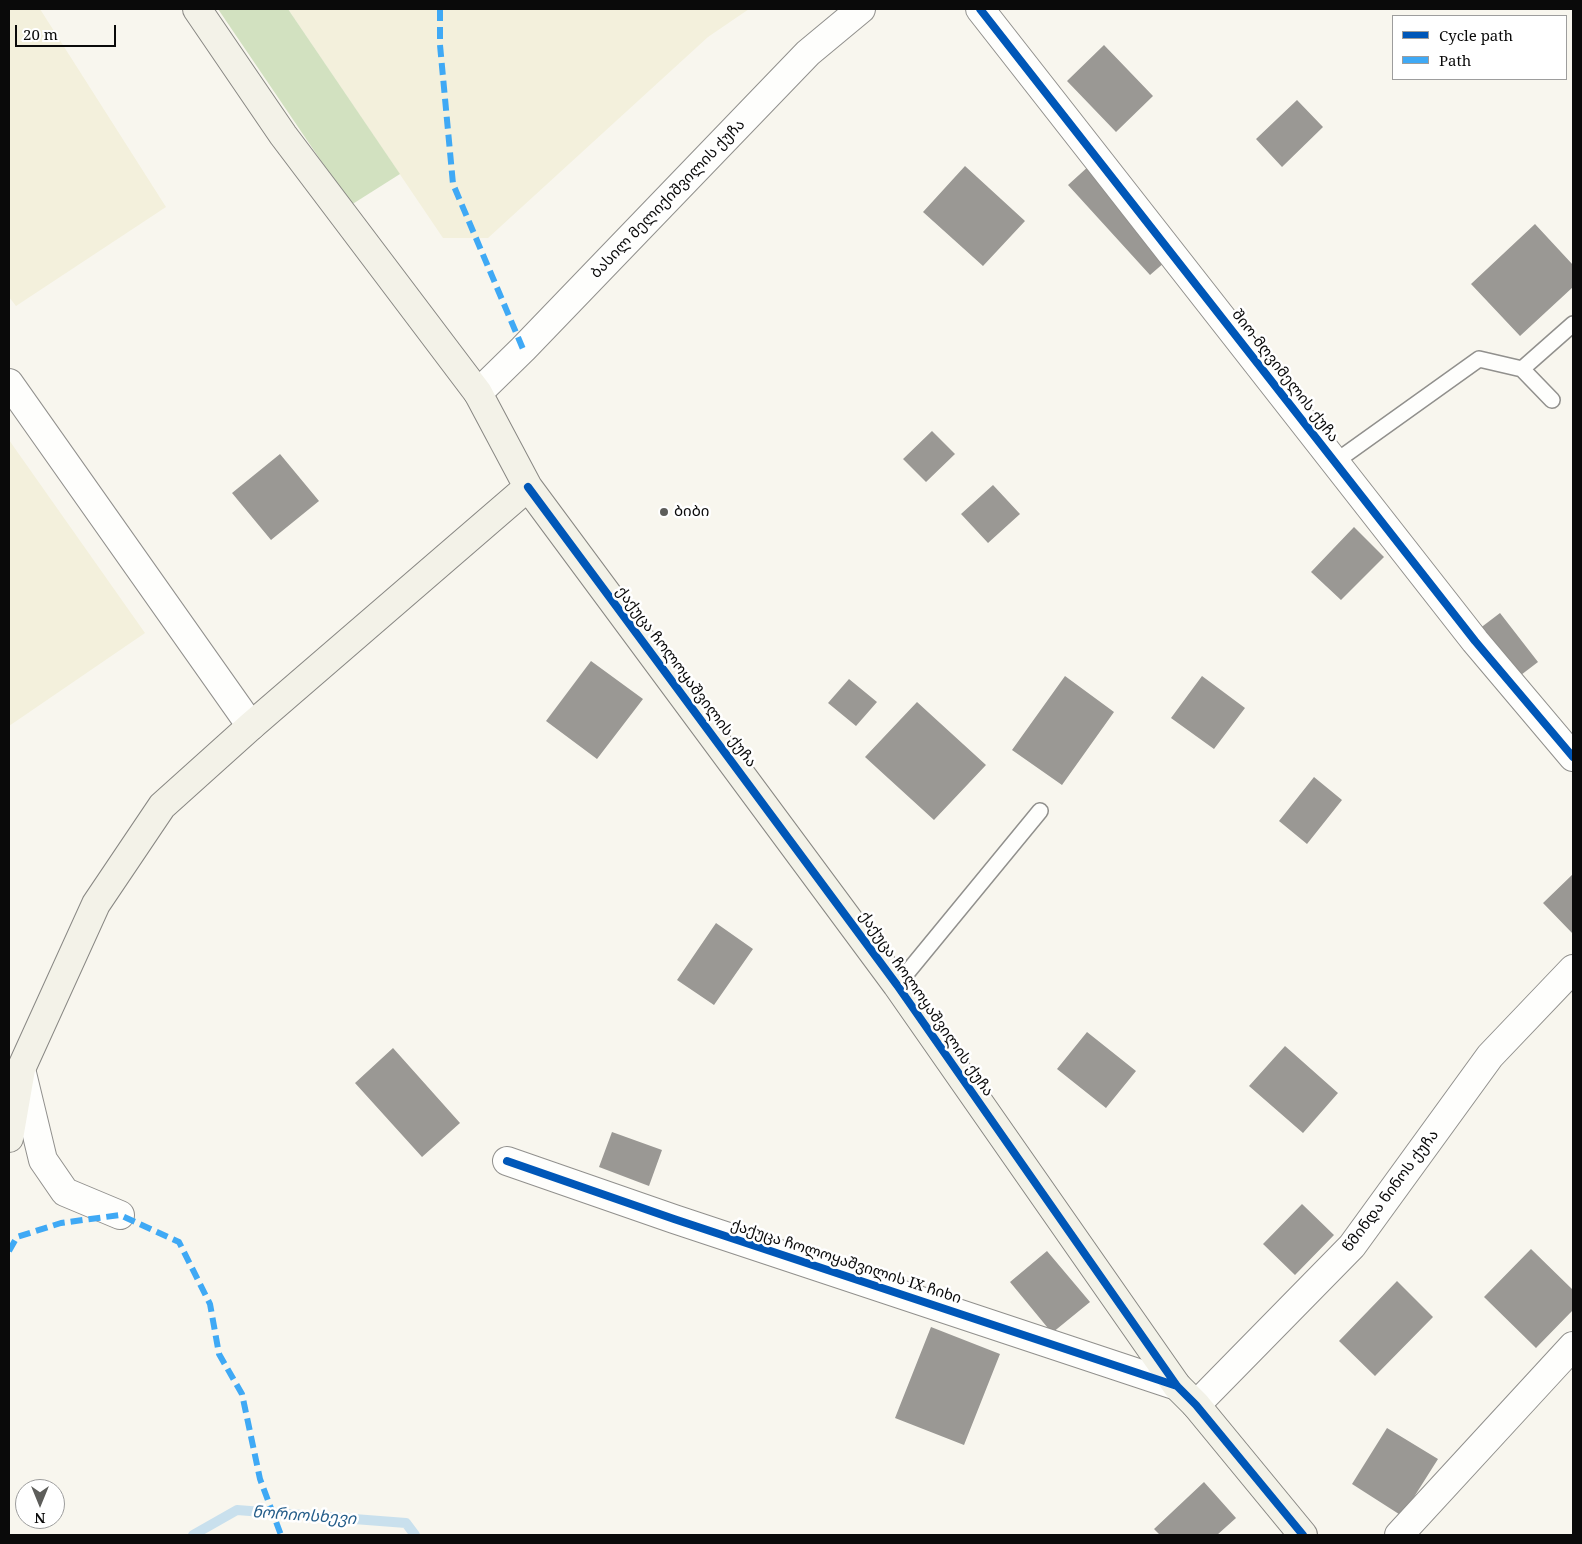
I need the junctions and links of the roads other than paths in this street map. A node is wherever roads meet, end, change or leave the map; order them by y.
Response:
1 (196, 9) edge
2 (861, 9) edge
3 (980, 9) edge
4 (1573, 324) edge
5 (1522, 369) junction
6 (9, 383) edge
7 (478, 392) junction
8 (1552, 400) dead end
9 (1335, 462) junction
10 (528, 487) junction
11 (251, 726) junction
12 (1573, 757) edge
13 (1040, 812) dead end
14 (1573, 968) edge
15 (897, 984) junction
16 (21, 1069) junction
17 (9, 1138) edge
18 (507, 1161) dead end
19 (120, 1215) dead end
20 (1573, 1346) edge
21 (1177, 1386) junction
22 (1196, 1405) junction
23 (1303, 1535) edge
24 (1399, 1535) edge

1 - 7 main road, ქაქუცა ჩოლოყაშვილის ქუჩა
2 - 7 street, ბასილ მელიქიშვილის ქუჩა
3 - 9 street, შიო-მღვიმელის ქუჩა
4 - 5 lane
5 - 8 lane
5 - 9 lane
6 - 11 street
7 - 10 main road, ქაქუცა ჩოლოყაშვილის ქუჩა
9 - 12 street, შიო-მღვიმელის ქუჩა
10 - 11 main road
10 - 15 main road, ქაქუცა ჩოლოყაშვილის ქუჩა
11 - 16 main road
13 - 15 lane
14 - 22 street, წმინდა ნინოს ქუჩა
15 - 21 main road, ქაქუცა ჩოლოყაშვილის ქუჩა
16 - 17 main road
16 - 19 street
18 - 21 street, ქაქუცა ჩოლოყაშვილის IX ჩიხი
20 - 24 street
21 - 22 main road, ქაქუცა ჩოლოყაშვილის ქუჩა
22 - 23 main road, ქაქუცა ჩოლოყაშვილის ქუჩა

